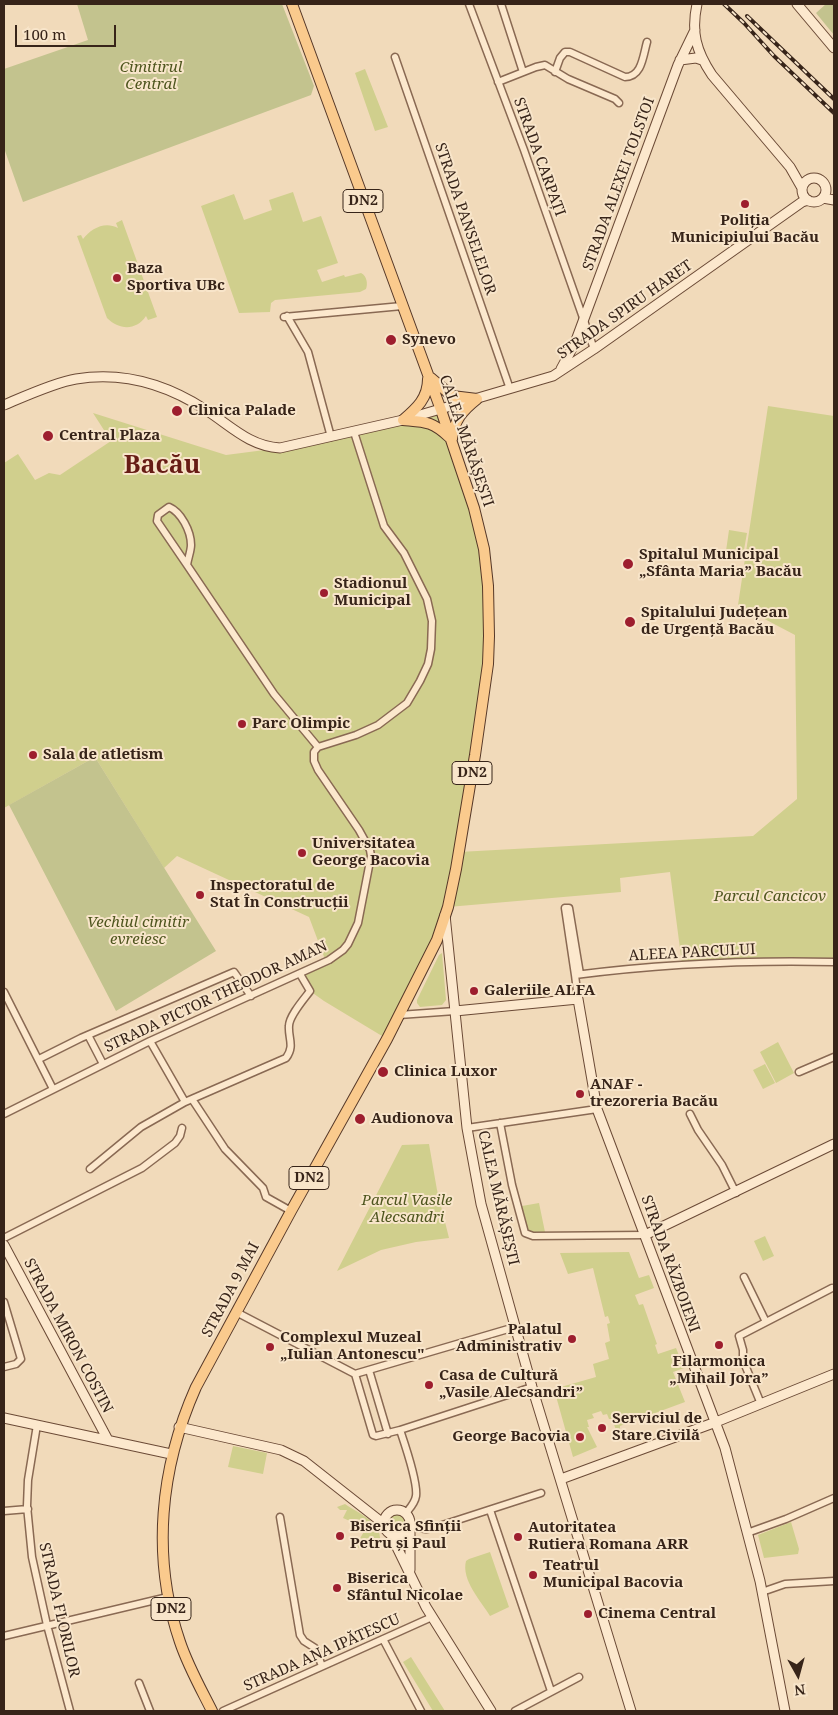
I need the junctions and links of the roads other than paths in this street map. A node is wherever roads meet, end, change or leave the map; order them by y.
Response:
1 (292, 4) edge
2 (469, 4) edge
3 (501, 4) edge
4 (697, 4) edge
5 (797, 4) edge
6 (695, 30) junction
7 (647, 42) dead end
8 (834, 48) edge
9 (395, 57) dead end
10 (680, 60) junction
11 (702, 60) junction
12 (524, 72) junction
13 (556, 72) junction
14 (498, 82) junction
15 (619, 103) dead end
16 (790, 167) junction
17 (812, 177) junction
18 (802, 188) junction
19 (830, 188) edge
20 (823, 198) junction
21 (808, 200) junction
22 (834, 200) edge
23 (402, 306) junction
24 (583, 320) junction
25 (594, 349) junction
26 (559, 372) junction
27 (428, 376) junction
28 (510, 389) junction
29 (477, 399) junction
30 (5, 402) edge
31 (441, 410) junction
32 (403, 420) junction
33 (354, 432) junction
34 (331, 437) junction
35 (452, 440) junction
36 (187, 565) junction
37 (318, 747) junction
38 (446, 911) junction
39 (834, 962) edge
40 (300, 974) junction
41 (578, 975) junction
42 (4, 992) edge
43 (251, 996) junction
44 (578, 999) junction
45 (455, 1011) junction
46 (399, 1015) junction
47 (88, 1035) junction
48 (150, 1041) junction
49 (834, 1057) edge
50 (39, 1059) junction
51 (103, 1064) junction
52 (798, 1072) dead end
53 (53, 1089) junction
54 (188, 1100) junction
55 (598, 1109) junction
56 (4, 1114) edge
57 (690, 1114) dead end
58 (500, 1123) junction
59 (182, 1128) dead end
60 (466, 1128) junction
61 (834, 1144) edge
62 (90, 1169) dead end
63 (736, 1192) junction
64 (291, 1211) junction
65 (645, 1235) junction
66 (4, 1238) edge
67 (4, 1245) edge
68 (744, 1277) dead end
69 (832, 1288) dead end
70 (4, 1302) edge
71 (236, 1312) junction
72 (766, 1322) junction
73 (514, 1328) junction
74 (4, 1367) edge
75 (369, 1370) junction
76 (355, 1374) junction
77 (834, 1374) edge
78 (532, 1387) junction
79 (761, 1404) junction
80 (4, 1418) edge
81 (716, 1422) junction
82 (37, 1425) junction
83 (180, 1427) junction
84 (400, 1430) junction
85 (388, 1434) junction
86 (108, 1440) junction
87 (172, 1454) junction
88 (561, 1479) junction
89 (541, 1493) dead end
90 (834, 1498) edge
91 (28, 1509) junction
92 (490, 1510) junction
93 (4, 1511) edge
94 (406, 1513) junction
95 (280, 1517) dead end
96 (384, 1524) junction
97 (410, 1527) junction
98 (747, 1532) junction
99 (391, 1535) junction
100 (410, 1575) junction
101 (834, 1581) edge
102 (762, 1592) junction
103 (168, 1597) junction
104 (432, 1617) junction
105 (47, 1626) junction
106 (4, 1636) edge
107 (383, 1639) junction
108 (322, 1666) junction
109 (579, 1677) dead end
110 (139, 1683) dead end
111 (551, 1691) junction
112 (70, 1711) edge
113 (150, 1711) edge
114 (212, 1711) edge
115 (222, 1711) edge
116 (421, 1711) edge
117 (491, 1711) edge
118 (514, 1711) edge
119 (631, 1711) edge
120 (785, 1711) edge

1 - 23 main road, CALEA MĂRĂȘEȘTI / DN2
2 - 14 street, STRADA CARPAȚI
3 - 12 street
4 - 6 street, STRADA ALEXEI TOLSTOI
5 - 8 street
6 - 10 street, STRADA ALEXEI TOLSTOI
6 - 11 street
7 - 13 street
9 - 28 street, STRADA PANSELELOR
10 - 11 street
10 - 24 street, STRADA ALEXEI TOLSTOI
11 - 16 street
12 - 13 street
12 - 14 street
13 - 15 street
14 - 24 street, STRADA CARPAȚI
16 - 17 street
16 - 18 street
17 - 18 street
17 - 19 street
18 - 21 street
19 - 20 street
20 - 21 street
20 - 22 street
21 - 25 street, STRADA SPIRU HARET
23 - 27 main road, CALEA MĂRĂȘEȘTI / DN2
23 - 34 street
24 - 25 street, STRADA CARPAȚI
24 - 26 street, STRADA ALEXEI TOLSTOI
25 - 26 street, STRADA SPIRU HARET
26 - 28 street, STRADA SPIRU HARET
27 - 29 main road
27 - 31 main road, CALEA MĂRĂȘEȘTI / DN2
27 - 32 main road
28 - 29 street, STRADA SPIRU HARET
29 - 31 street, STRADA SPIRU HARET
29 - 35 main road
30 - 34 street, STRADA SPIRU HARET
31 - 32 street, STRADA SPIRU HARET
31 - 35 main road, CALEA MĂRĂȘEȘTI / DN2
32 - 33 street, STRADA SPIRU HARET
32 - 35 main road
33 - 34 street, STRADA SPIRU HARET
33 - 37 street
35 - 38 main road, CALEA MĂRĂȘEȘTI / DN2
36 - 36 street
36 - 37 street
37 - 40 street, STRADA PICTOR THEODOR AMAN
38 - 45 street, CALEA MĂRĂȘEȘTI
38 - 46 main road, STRADA 9 MAI / DN2
39 - 41 street, ALEEA PARCULUI
40 - 43 street, STRADA PICTOR THEODOR AMAN
40 - 54 street
41 - 41 street
41 - 44 street
42 - 50 street
43 - 47 street
43 - 48 street, STRADA PICTOR THEODOR AMAN
44 - 45 street
44 - 55 street, STRADA RĂZBOIENI
45 - 46 street
45 - 60 street, CALEA MĂRĂȘEȘTI
46 - 64 main road, STRADA 9 MAI / DN2
47 - 50 street
47 - 51 street
48 - 51 street, STRADA PICTOR THEODOR AMAN
48 - 54 street
49 - 52 street
50 - 53 street
51 - 53 street, STRADA PICTOR THEODOR AMAN
53 - 56 street, STRADA PICTOR THEODOR AMAN
54 - 62 street
54 - 64 street
55 - 58 street
55 - 65 street, STRADA RĂZBOIENI
57 - 63 street
58 - 60 street
58 - 65 street
59 - 66 street
60 - 73 street, CALEA MĂRĂȘEȘTI
61 - 63 street
63 - 65 street
64 - 71 main road, STRADA 9 MAI / DN2
65 - 81 street, STRADA RĂZBOIENI
67 - 86 street, STRADA MIRON COSTIN
68 - 72 street
69 - 72 street
70 - 74 street
71 - 76 street
71 - 83 main road, STRADA 9 MAI / DN2
72 - 79 street
73 - 75 street
73 - 78 street, CALEA MĂRĂȘEȘTI
75 - 76 street
75 - 85 street
76 - 85 street
77 - 79 street
78 - 84 street
78 - 88 street, CALEA MĂRĂȘEȘTI
79 - 81 street
80 - 82 street
81 - 88 street
81 - 98 street, STRADA RĂZBOIENI
82 - 86 street
82 - 91 street, STRADA FLORILOR
83 - 87 main road, STRADA 9 MAI / DN2
83 - 96 street
84 - 85 street
84 - 94 street
86 - 87 street
87 - 103 main road, STRADA 9 MAI / DN2
88 - 119 street, CALEA MĂRĂȘEȘTI
89 - 92 street
90 - 98 street
91 - 93 street
91 - 105 street, STRADA FLORILOR
92 - 97 street
92 - 111 street
94 - 96 street
94 - 97 street
95 - 108 street
96 - 99 street
97 - 99 street
97 - 100 street
98 - 102 street, STRADA RĂZBOIENI
99 - 100 street
100 - 104 street
101 - 102 street
102 - 120 street, STRADA RĂZBOIENI
103 - 105 street
103 - 114 main road, STRADA 9 MAI / DN2
104 - 107 street, STRADA ANA IPĂTESCU
104 - 117 street
105 - 106 street
105 - 112 street, STRADA FLORILOR
107 - 108 street, STRADA ANA IPĂTESCU
107 - 116 street
108 - 115 street, STRADA ANA IPĂTESCU
109 - 111 street
110 - 113 street
111 - 118 street

